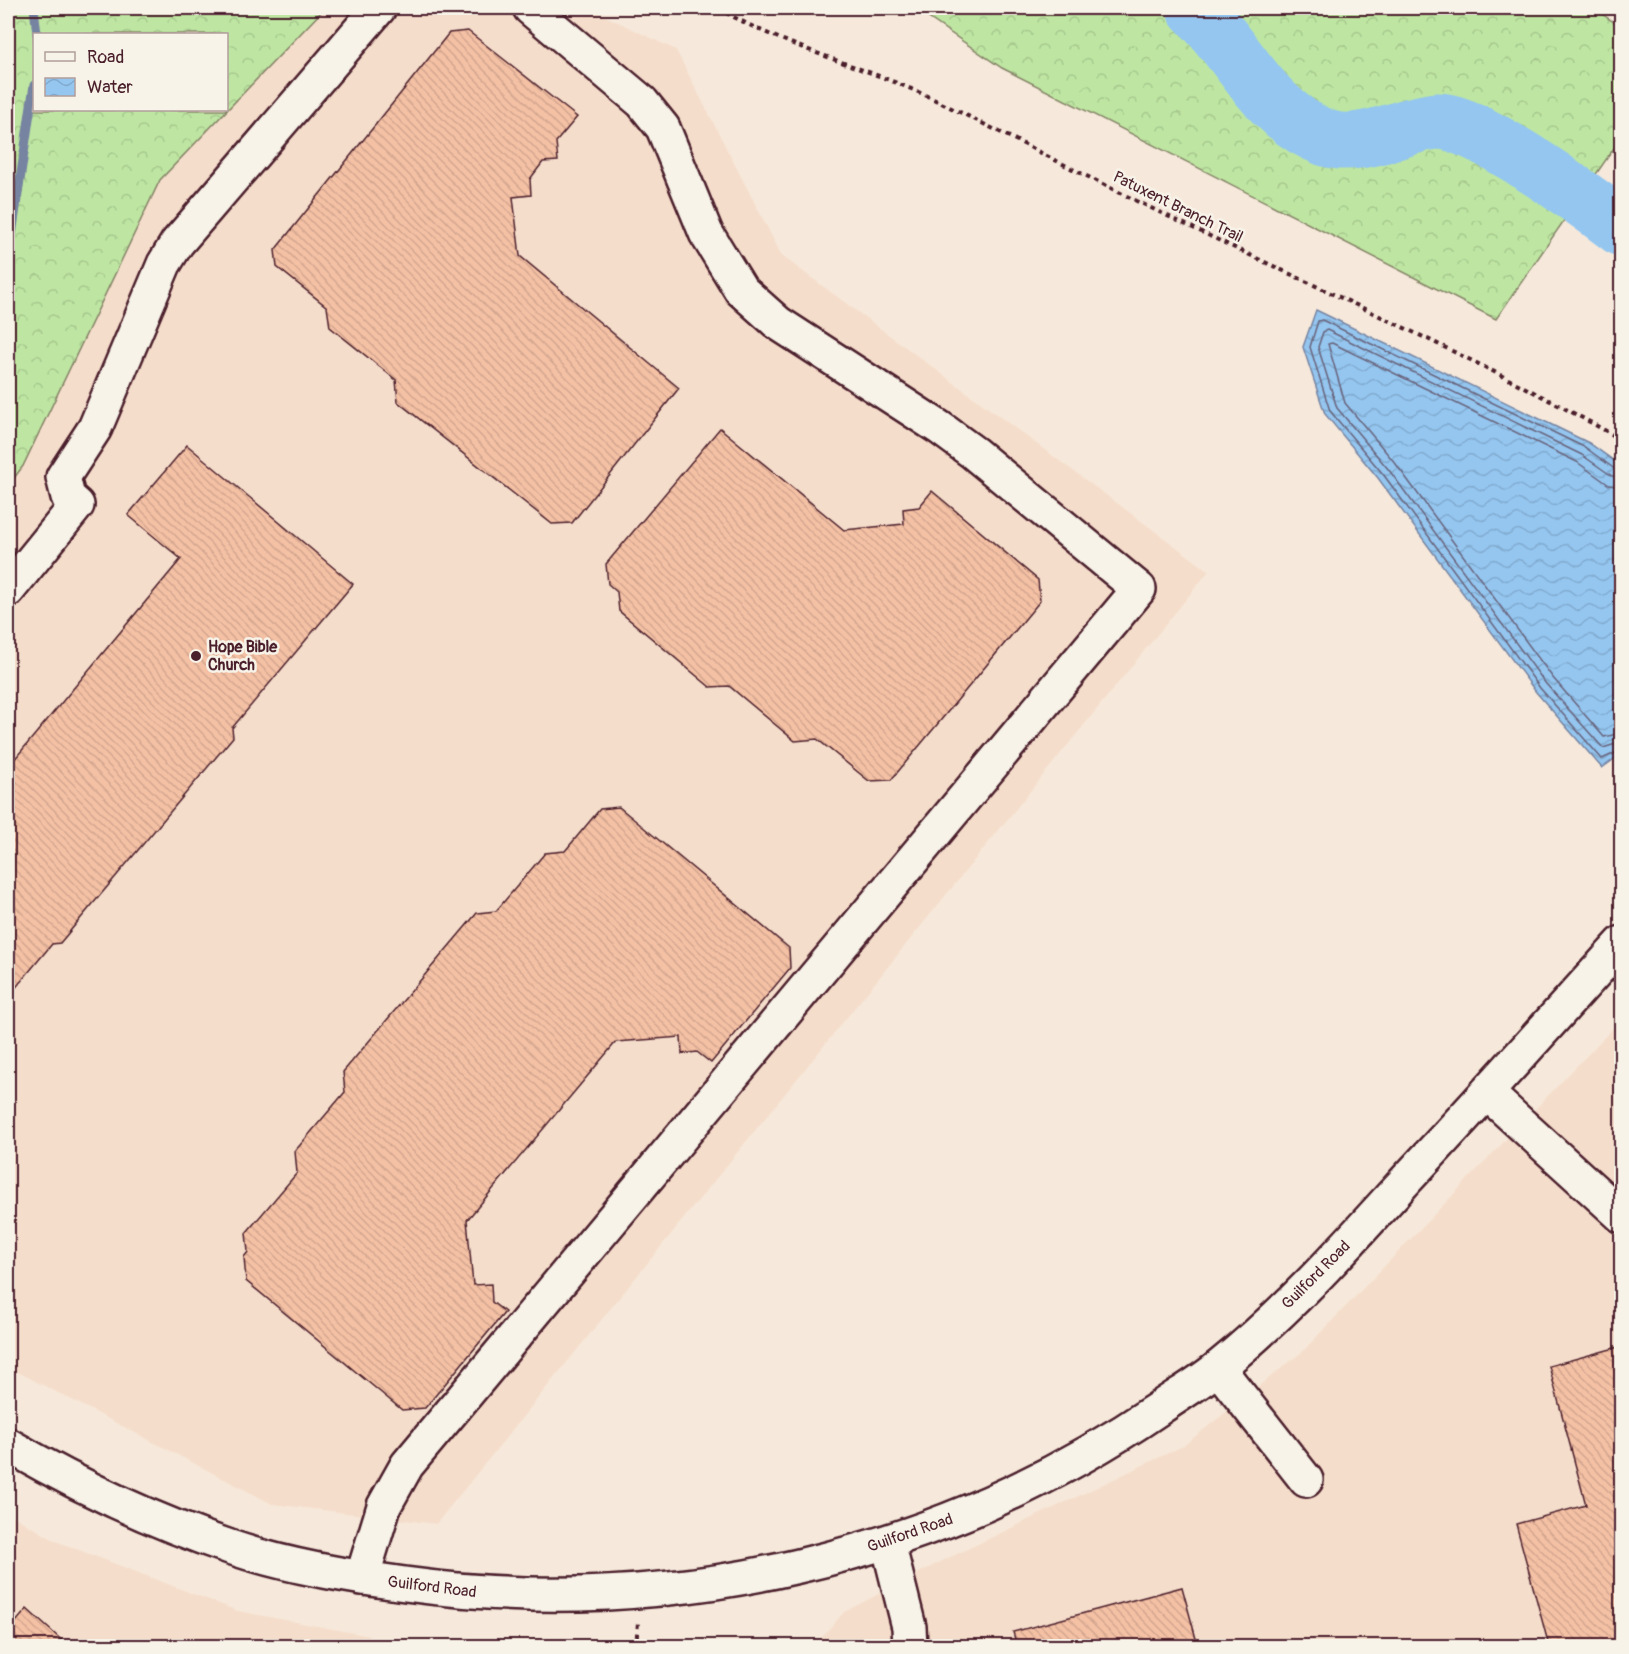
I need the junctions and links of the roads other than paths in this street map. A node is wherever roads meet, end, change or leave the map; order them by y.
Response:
1 (378, 8) edge
2 (530, 8) edge
3 (8, 591) edge
4 (1622, 943) edge
5 (1487, 1093) junction
6 (1622, 1216) edge
7 (1218, 1368) junction
8 (8, 1445) edge
9 (1306, 1480) dead end
10 (888, 1543) junction
11 (362, 1578) junction
12 (910, 1647) edge

1 - 3 street
2 - 11 street
4 - 5 street, Guilford Road
5 - 6 street
5 - 7 street, Guilford Road
7 - 9 street
7 - 10 street, Guilford Road
8 - 11 street, Guilford Road
10 - 11 street, Guilford Road
10 - 12 street

